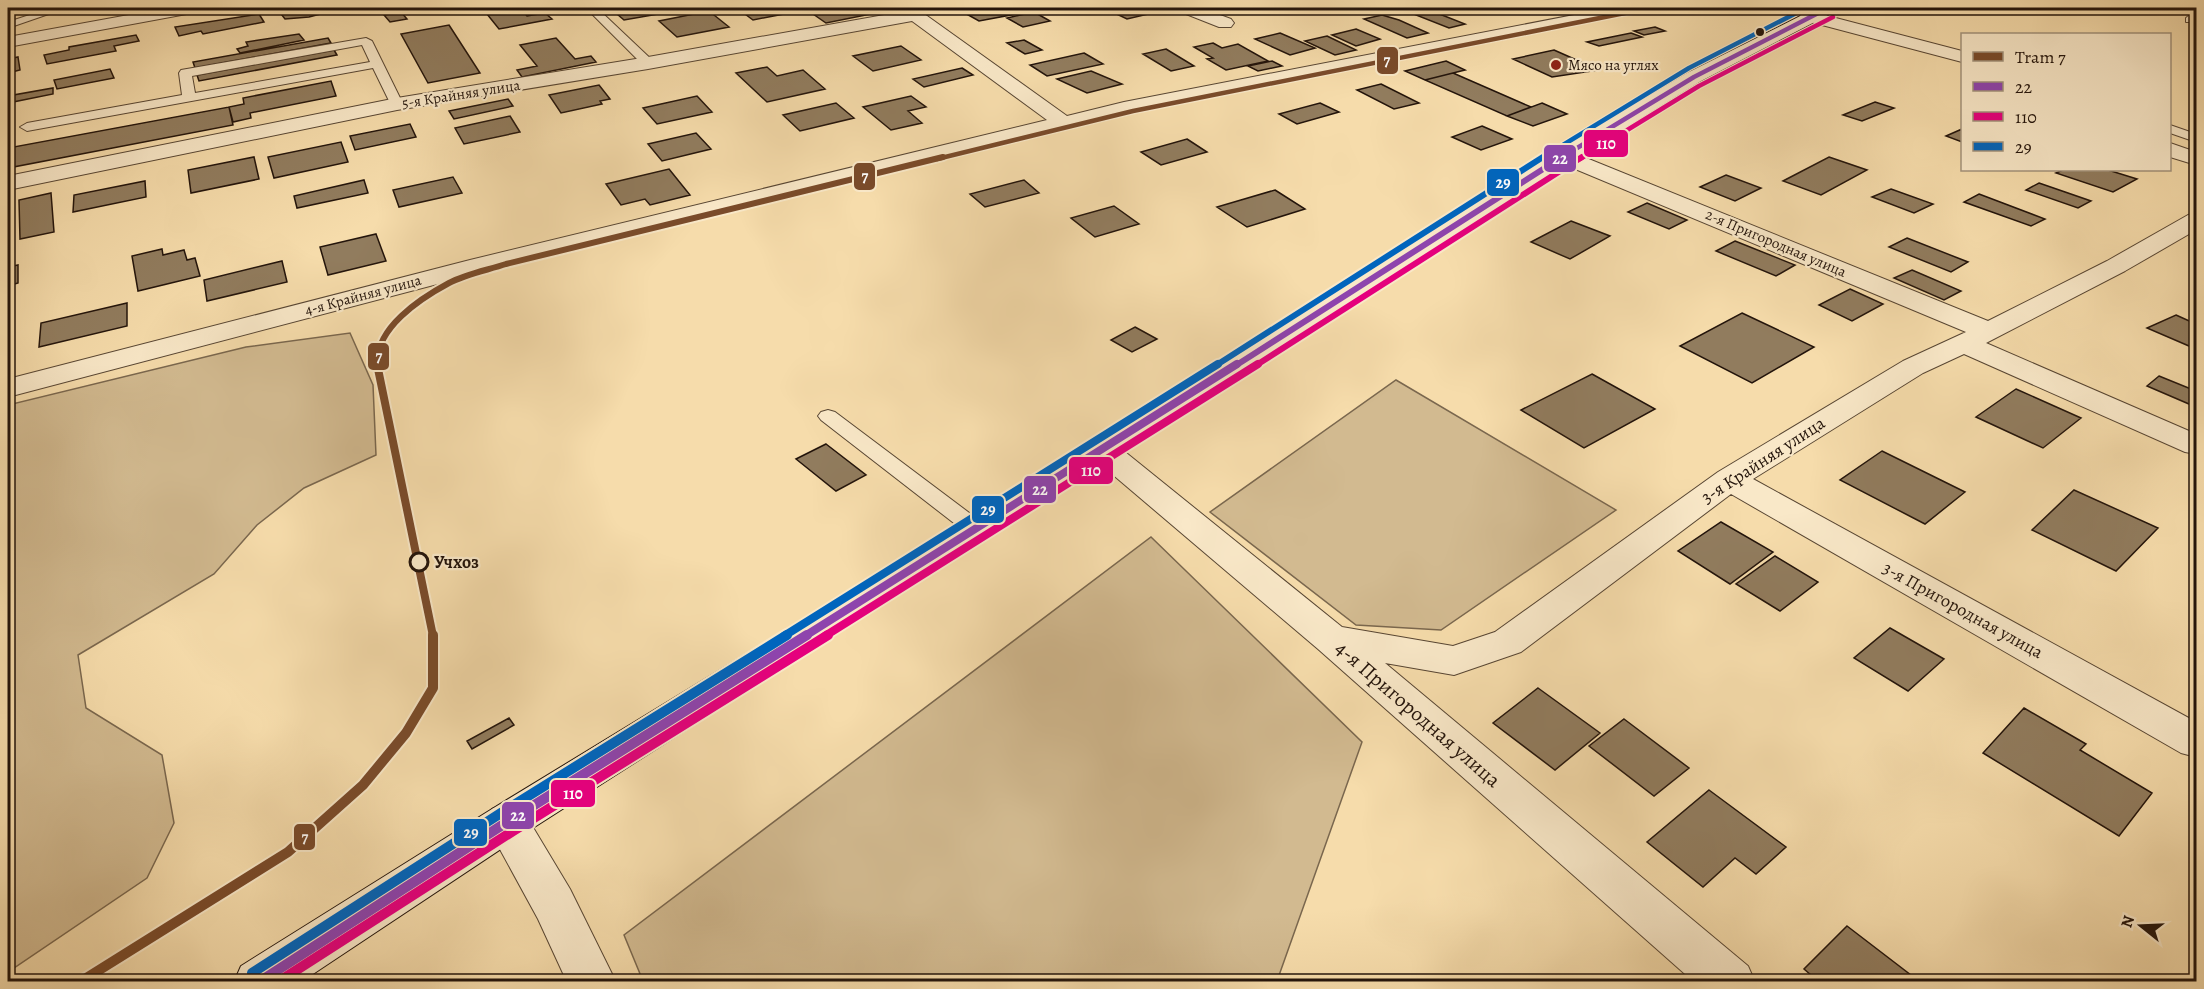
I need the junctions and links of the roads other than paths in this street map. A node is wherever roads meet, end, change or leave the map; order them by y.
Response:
1 (61, 8) edge
2 (181, 8) edge
3 (591, 8) edge
4 (1187, 8) edge
5 (1634, 8) edge
6 (911, 11) edge
7 (1818, 12) edge
8 (2196, 13) edge
9 (2196, 21) edge
10 (1225, 23) dead end
11 (8, 25) edge
12 (8, 42) edge
13 (1961, 57) edge
14 (648, 63) junction
15 (377, 64) junction
16 (189, 98) junction
17 (397, 104) junction
18 (1063, 122) junction
19 (27, 127) dead end
20 (2171, 130) edge
21 (2196, 138) edge
22 (2171, 151) edge
23 (1564, 156) junction
24 (2196, 159) edge
25 (8, 183) edge
26 (2196, 220) edge
27 (1976, 338) junction
28 (8, 387) edge
29 (828, 416) dead end
30 (2196, 445) edge
31 (1103, 450) junction
32 (1729, 479) junction
33 (976, 529) junction
34 (1331, 639) junction
35 (2196, 741) edge
36 (507, 822) junction
37 (258, 981) edge
38 (592, 981) edge
39 (1731, 981) edge

1 - 11 lane
2 - 12 street
3 - 14 lane
4 - 10 street
5 - 18 street, 4-я Крайняя улица
6 - 14 street, 5-я Крайняя улица
6 - 18 street
7 - 13 street
7 - 23 street
8 - 9 lane
14 - 17 street, 5-я Крайняя улица
15 - 16 lane
15 - 16 lane
15 - 17 lane
16 - 19 lane
17 - 25 street, 5-я Крайняя улица
18 - 28 street, 4-я Крайняя улица
20 - 21 lane
22 - 24 street
23 - 27 street, 2-я Пригородная улица
23 - 31 street
26 - 27 street, 3-я Крайняя улица
27 - 30 street, 2-я Пригородная улица
27 - 32 street, 3-я Крайняя улица
29 - 33 lane
31 - 33 street
31 - 34 street, 4-я Пригородная улица
32 - 34 street, 3-я Крайняя улица
32 - 35 street, 3-я Пригородная улица
33 - 36 street
34 - 39 street, 4-я Пригородная улица
36 - 37 street
36 - 38 street

